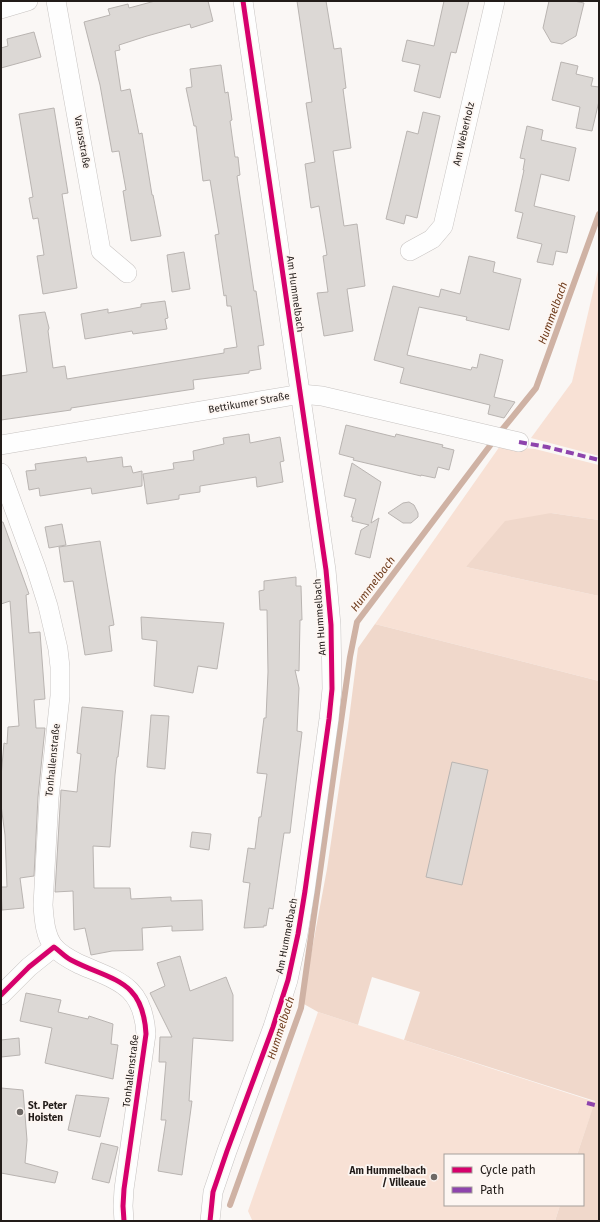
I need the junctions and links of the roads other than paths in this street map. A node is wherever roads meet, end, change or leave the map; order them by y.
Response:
1 (28, 1) edge
2 (56, 1) edge
3 (243, 1) edge
4 (495, 1) edge
5 (1, 9) edge
6 (410, 251) dead end
7 (127, 273) dead end
8 (301, 394) junction
9 (519, 442) dead end
10 (1, 445) edge
11 (1, 473) edge
12 (54, 947) junction
13 (1, 995) edge
14 (124, 1221) edge
15 (210, 1221) edge

1 - 5 street
2 - 7 street, Varusstraße
3 - 8 street, Am Hummelbach
4 - 6 street, Am Weberholz
8 - 9 street, Bettikumer Straße
8 - 10 street, Bettikumer Straße
8 - 15 street, Am Hummelbach
11 - 12 street, Tonhallenstraße
12 - 13 street
12 - 14 street, Tonhallenstraße

